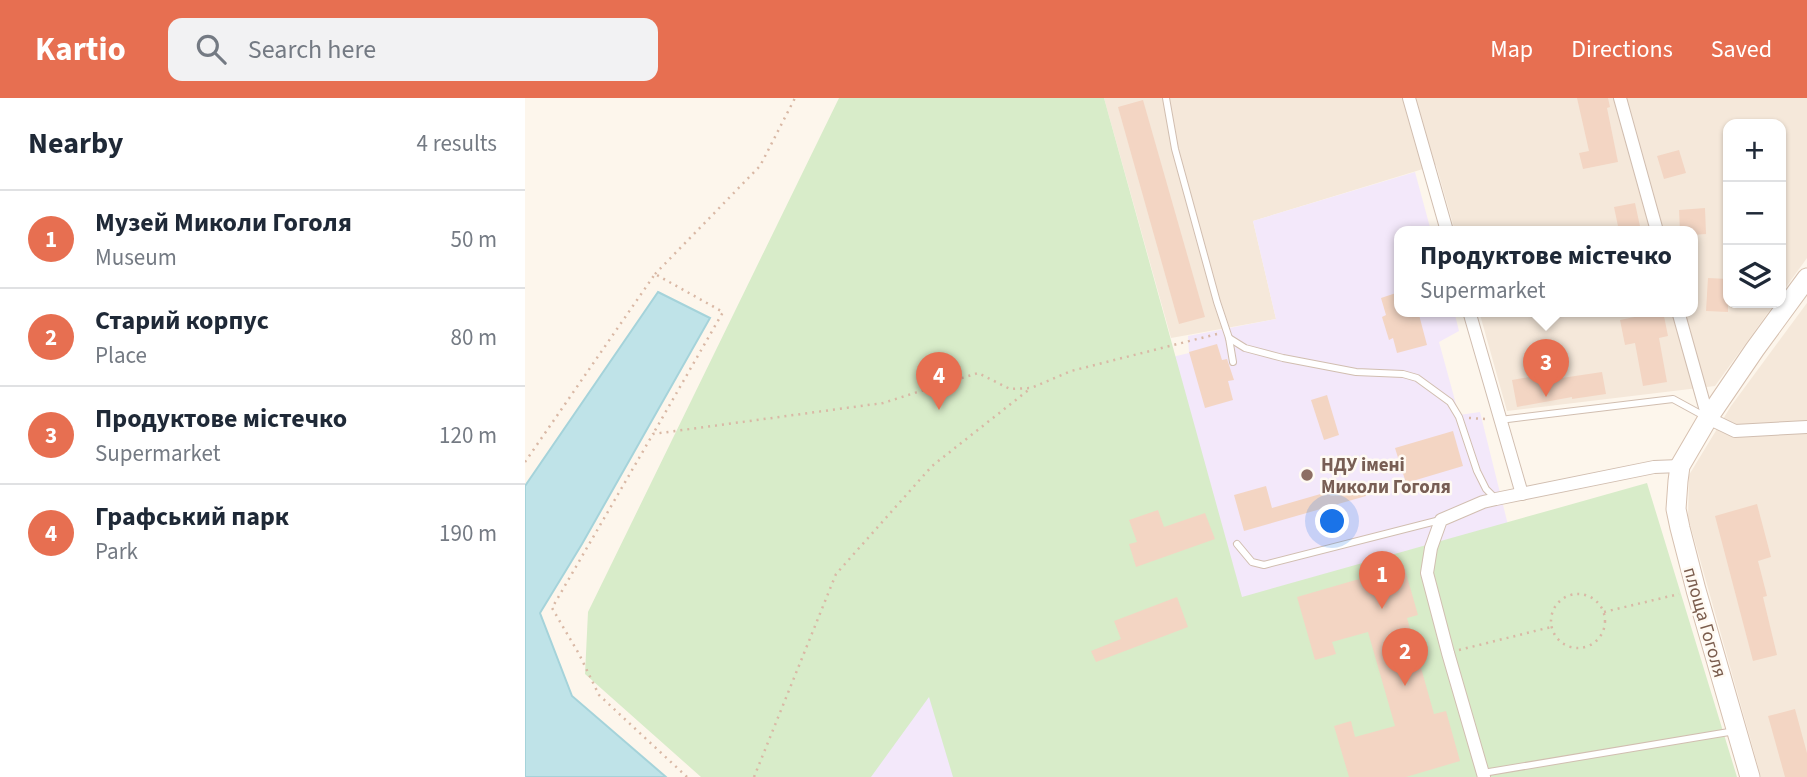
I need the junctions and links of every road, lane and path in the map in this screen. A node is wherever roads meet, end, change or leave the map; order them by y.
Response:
1 (795, 98) edge
2 (1166, 98) edge
3 (1409, 98) edge
4 (1620, 98) edge
5 (1446, 226) edge
6 (1656, 226) edge
7 (655, 274) junction
8 (1807, 278) edge
9 (1471, 317) edge
10 (1680, 317) edge
11 (1228, 335) junction
12 (1233, 362) dead end
13 (1031, 388) junction
14 (1459, 417) junction
15 (1707, 418) junction
16 (1500, 420) junction
17 (1807, 427) edge
18 (653, 434) junction
19 (525, 462) edge
20 (1680, 466) junction
21 (1522, 494) junction
22 (1496, 499) junction
23 (1441, 520) junction
24 (1237, 544) dead end
25 (1696, 590) junction
26 (1604, 612) junction
27 (1551, 627) junction
28 (1448, 653) junction
29 (1737, 730) junction
30 (1483, 775) edge
31 (687, 777) edge
32 (754, 777) edge
33 (1750, 777) edge

1 - 7 path
2 - 11 lane
3 - 5 street
4 - 6 street
7 - 18 path
7 - 19 path
8 - 15 street
9 - 16 street
10 - 15 street
11 - 12 lane
11 - 13 path
11 - 14 lane
13 - 18 path
13 - 32 path
14 - 16 path
14 - 22 lane
15 - 16 lane
15 - 17 street
15 - 20 street
16 - 21 street
18 - 31 path
20 - 21 street
20 - 25 street, площа Гоголя
21 - 22 street
22 - 23 street
23 - 24 lane
23 - 28 street
25 - 26 path
25 - 29 street, площа Гоголя
26 - 27 path
26 - 27 path
27 - 28 path
28 - 30 street
29 - 30 lane
29 - 33 street, площа Гоголя

